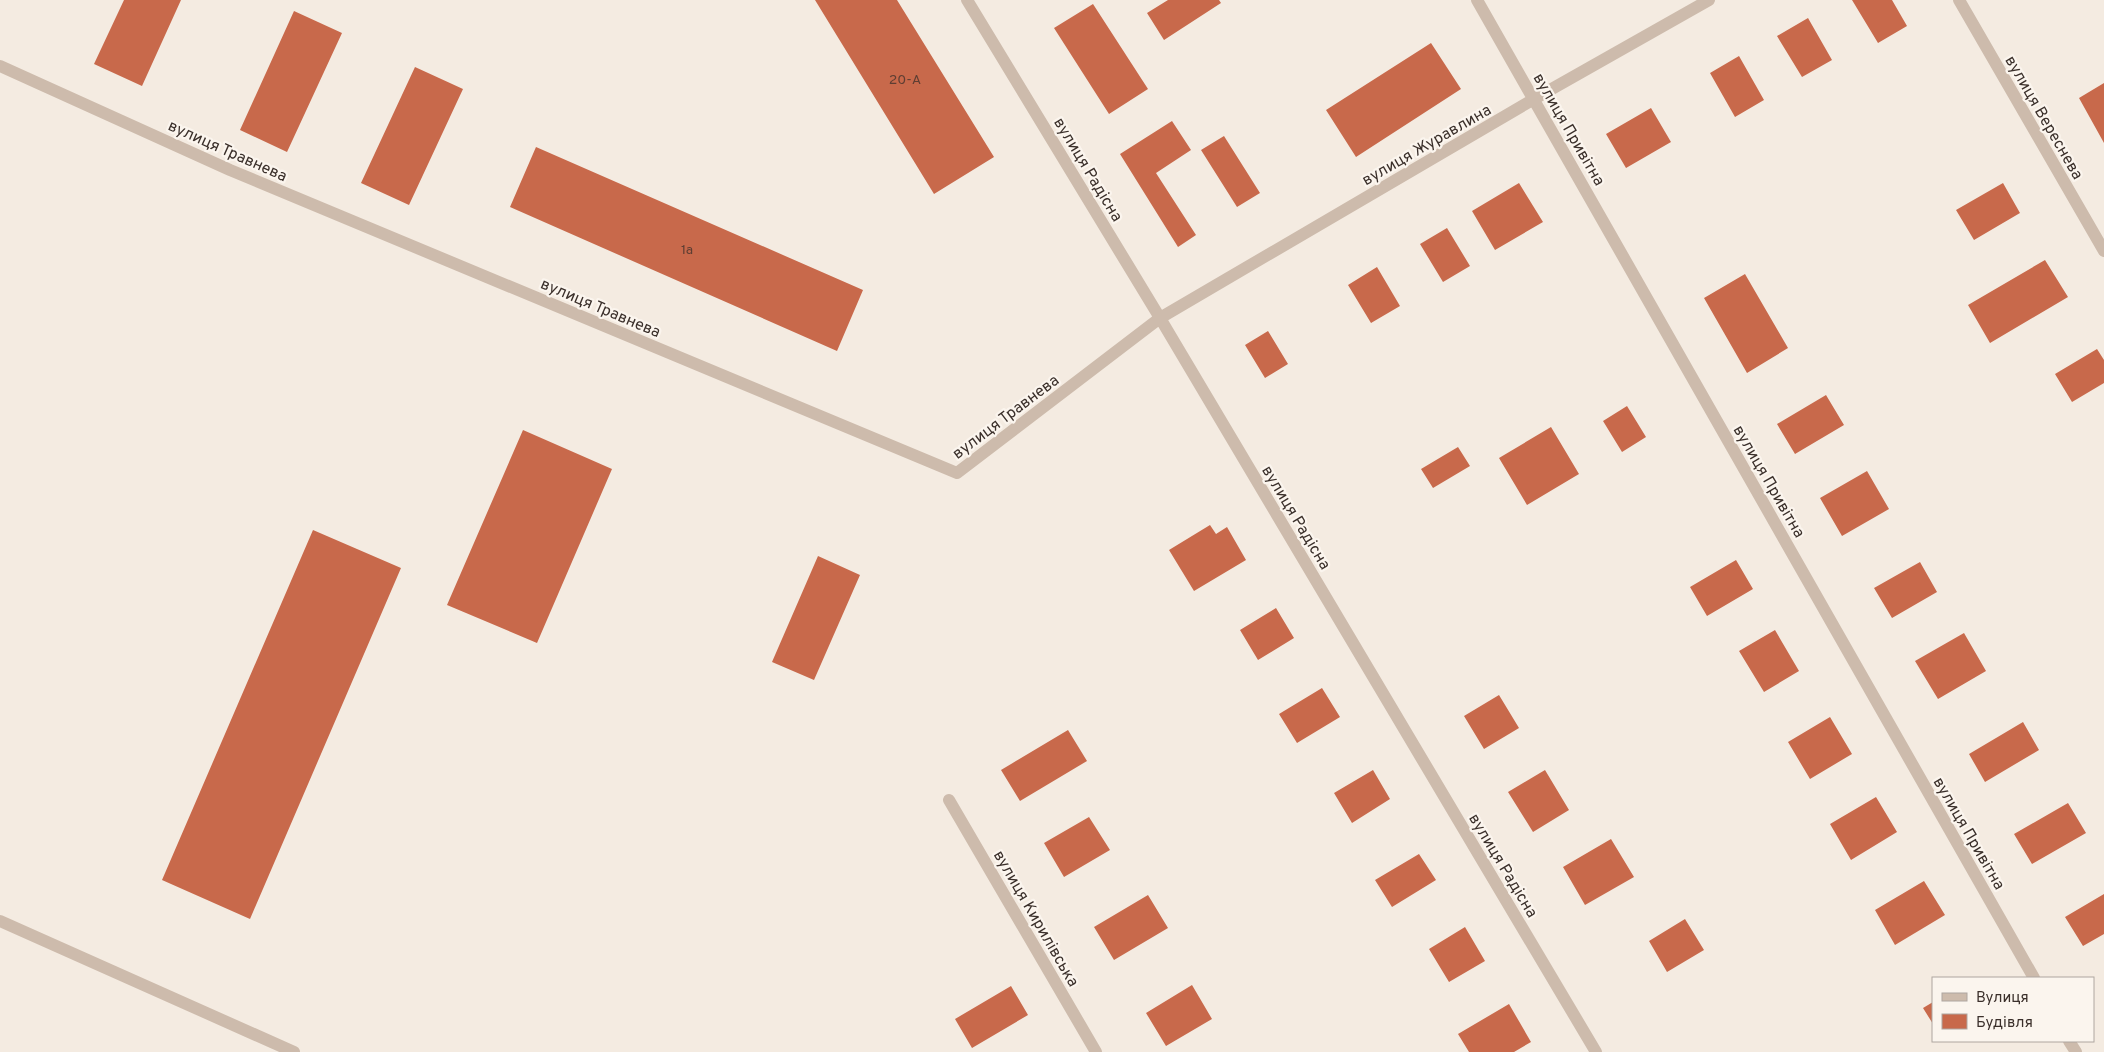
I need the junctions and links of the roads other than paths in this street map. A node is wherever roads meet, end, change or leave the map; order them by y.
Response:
1 (967, 0) edge
2 (1477, 0) edge
3 (1709, 0) edge
4 (1959, 0) edge
5 (0, 66) edge
6 (1534, 98) junction
7 (2104, 251) edge
8 (1160, 318) junction
9 (950, 800) dead end
10 (0, 921) edge
11 (2033, 977) edge
12 (294, 1052) edge
13 (1096, 1052) edge
14 (1596, 1052) edge

1 - 8 street, вулиця Радісна
2 - 6 street, вулиця Привітна
3 - 6 street, вулиця Журавлина
4 - 7 street, вулиця Вереснева
5 - 8 street, вулиця Травнева
6 - 8 street, вулиця Журавлина
6 - 11 street, вулиця Привітна
8 - 14 street, вулиця Радісна
9 - 13 street, вулиця Кирилівська
10 - 12 street

